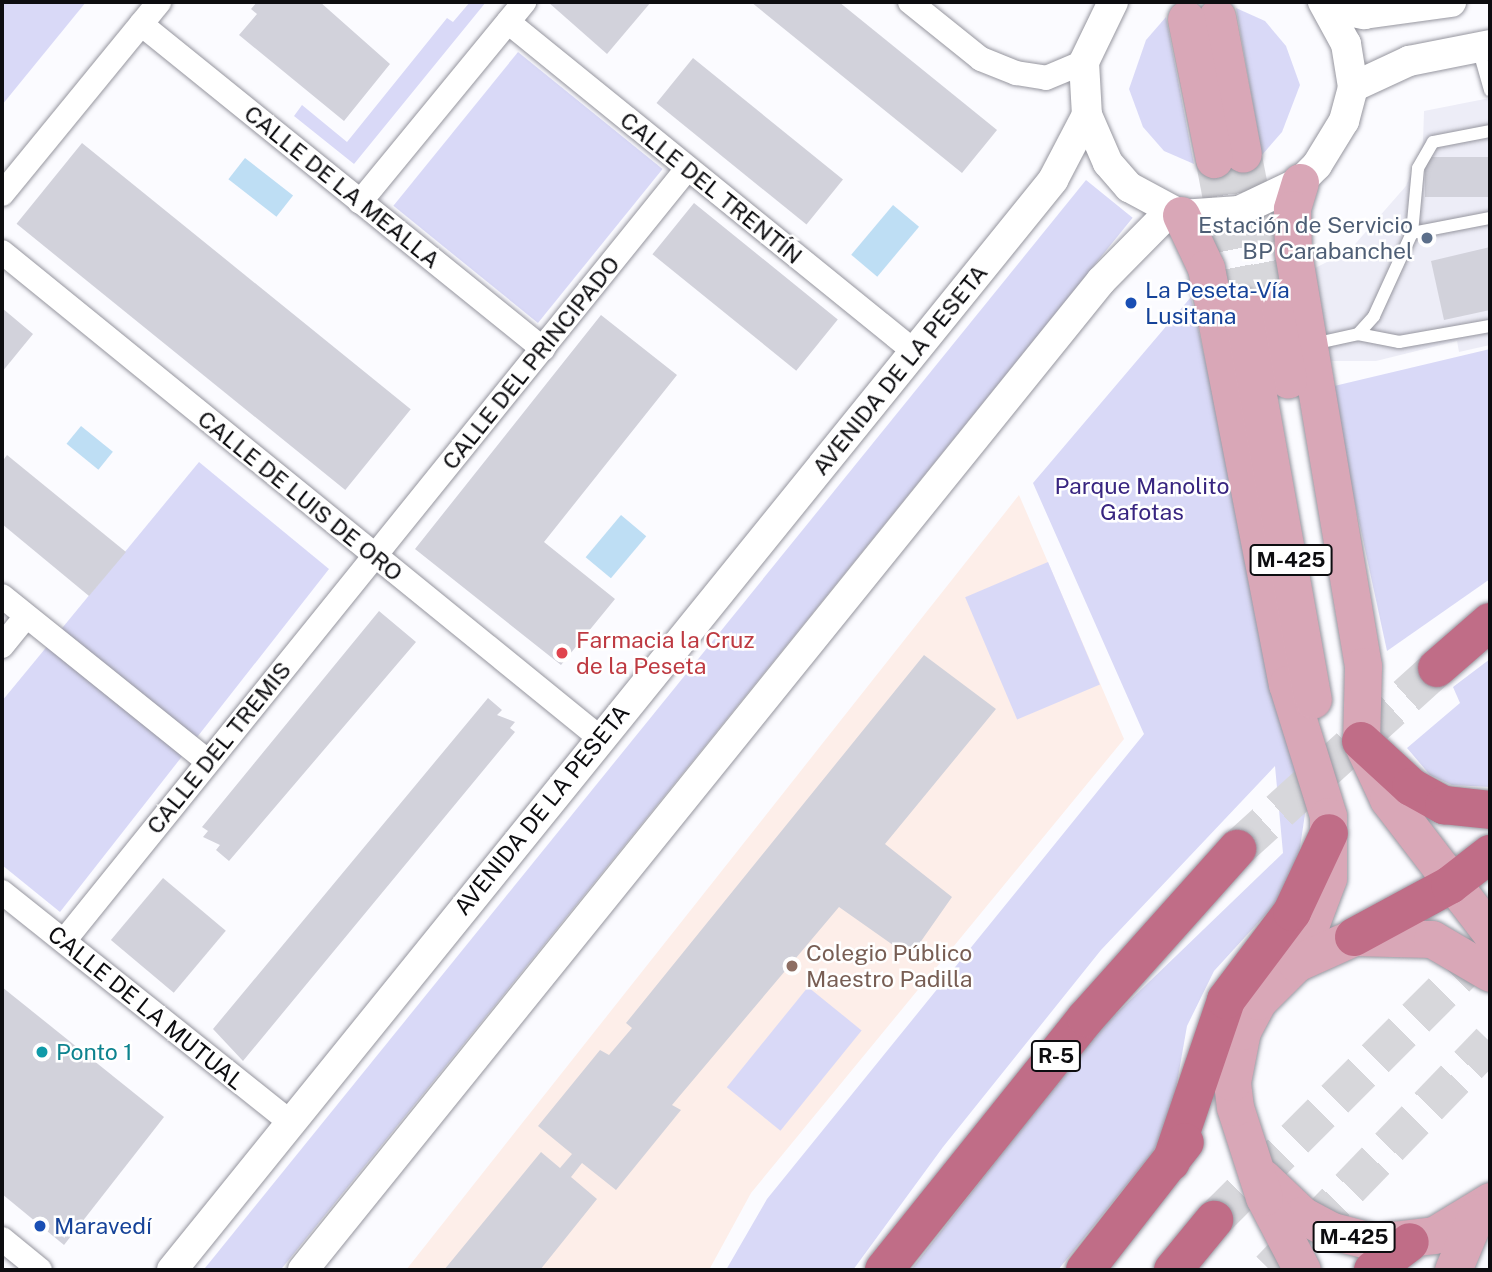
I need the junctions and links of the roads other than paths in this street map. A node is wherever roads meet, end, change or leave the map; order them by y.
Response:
1 (159, 2) edge
2 (524, 2) edge
3 (910, 2) edge
4 (1112, 2) edge
5 (1451, 2) edge
6 (1325, 4) edge
7 (1202, 18) dead end
8 (508, 22) junction
9 (141, 24) junction
10 (1484, 46) edge
11 (1084, 62) junction
12 (1353, 87) junction
13 (1490, 90) edge
14 (1087, 115) junction
15 (1490, 131) edge
16 (1228, 157) tunnel mouth
17 (687, 169) junction
18 (1300, 183) junction
19 (2, 194) edge
20 (360, 202) junction
21 (1175, 214) junction
22 (1490, 218) edge
23 (1412, 233) junction
24 (2, 252) edge
25 (1490, 326) edge
26 (1358, 334) junction
27 (1306, 345) junction
28 (543, 349) junction
29 (915, 352) junction
30 (375, 557) junction
31 (2, 596) edge
32 (26, 616) junction
33 (1490, 622) edge
34 (2, 646) edge
35 (1437, 668) tunnel mouth
36 (600, 738) junction
37 (1361, 741) junction
38 (207, 761) junction
39 (1490, 810) edge
40 (1329, 825) junction
41 (1237, 849) tunnel mouth
42 (1490, 853) edge
43 (1450, 885) junction
44 (2, 892) edge
45 (1490, 932) edge
46 (1354, 937) junction
47 (64, 941) junction
48 (1296, 962) junction
49 (1490, 974) edge
50 (1242, 1031) junction
51 (291, 1123) junction
52 (1171, 1162) junction
53 (1250, 1163) junction
54 (1484, 1207) edge
55 (1214, 1220) tunnel mouth
56 (2, 1239) edge
57 (1410, 1242) junction
58 (40, 1270) edge
59 (172, 1270) edge
60 (303, 1270) edge
61 (884, 1270) edge
62 (1085, 1270) edge
63 (1173, 1270) edge
64 (1302, 1270) edge
65 (1373, 1270) edge
66 (1452, 1270) edge

1 - 9 street
2 - 8 street
3 - 11 street
4 - 11 street
5 - 6 street
6 - 12 street
7 - 16 main road
8 - 17 street, CALLE DEL TRENTÍN
8 - 20 street
9 - 19 street
9 - 20 street, CALLE DE LA MEALLA
10 - 12 street
10 - 13 lane
11 - 14 street
12 - 18 street
14 - 21 street
14 - 29 street, AVENIDA DE LA PESETA
15 - 23 lane
17 - 28 street, CALLE DEL PRINCIPADO
17 - 29 street, CALLE DEL TRENTÍN
18 - 21 street
18 - 27 main road
20 - 28 street, CALLE DE LA MEALLA
21 - 40 main road
21 - 60 street
22 - 23 lane
23 - 26 lane
24 - 30 street, CALLE DE LUIS DE ORO
25 - 26 lane
26 - 27 lane
27 - 37 main road
28 - 30 street, CALLE DEL PRINCIPADO
29 - 36 street, AVENIDA DE LA PESETA
30 - 36 street, CALLE DE LUIS DE ORO
30 - 38 street, CALLE DEL TREMIS
31 - 32 street
32 - 34 street
32 - 38 street
33 - 35 highway
36 - 51 street, AVENIDA DE LA PESETA
37 - 39 highway
37 - 40 main road, M-425
37 - 43 main road, M-425
38 - 47 street, CALLE DEL TREMIS
40 - 48 main road, M-425
40 - 52 highway
41 - 61 highway, R-5
42 - 43 highway
43 - 45 main road, M-425
43 - 46 highway, M-425
44 - 47 street, CALLE DE LA MUTUAL
46 - 48 main road, M-425
46 - 49 main road, M-425
47 - 51 street, CALLE DE LA MUTUAL
48 - 50 main road, M-425
50 - 52 highway
50 - 53 main road, M-425
51 - 59 street, AVENIDA DE LA PESETA
52 - 62 highway
53 - 57 main road, M-425
53 - 64 main road, M-425
54 - 57 main road, M-425
54 - 66 main road, M-425
55 - 63 highway
56 - 58 street
57 - 65 highway

